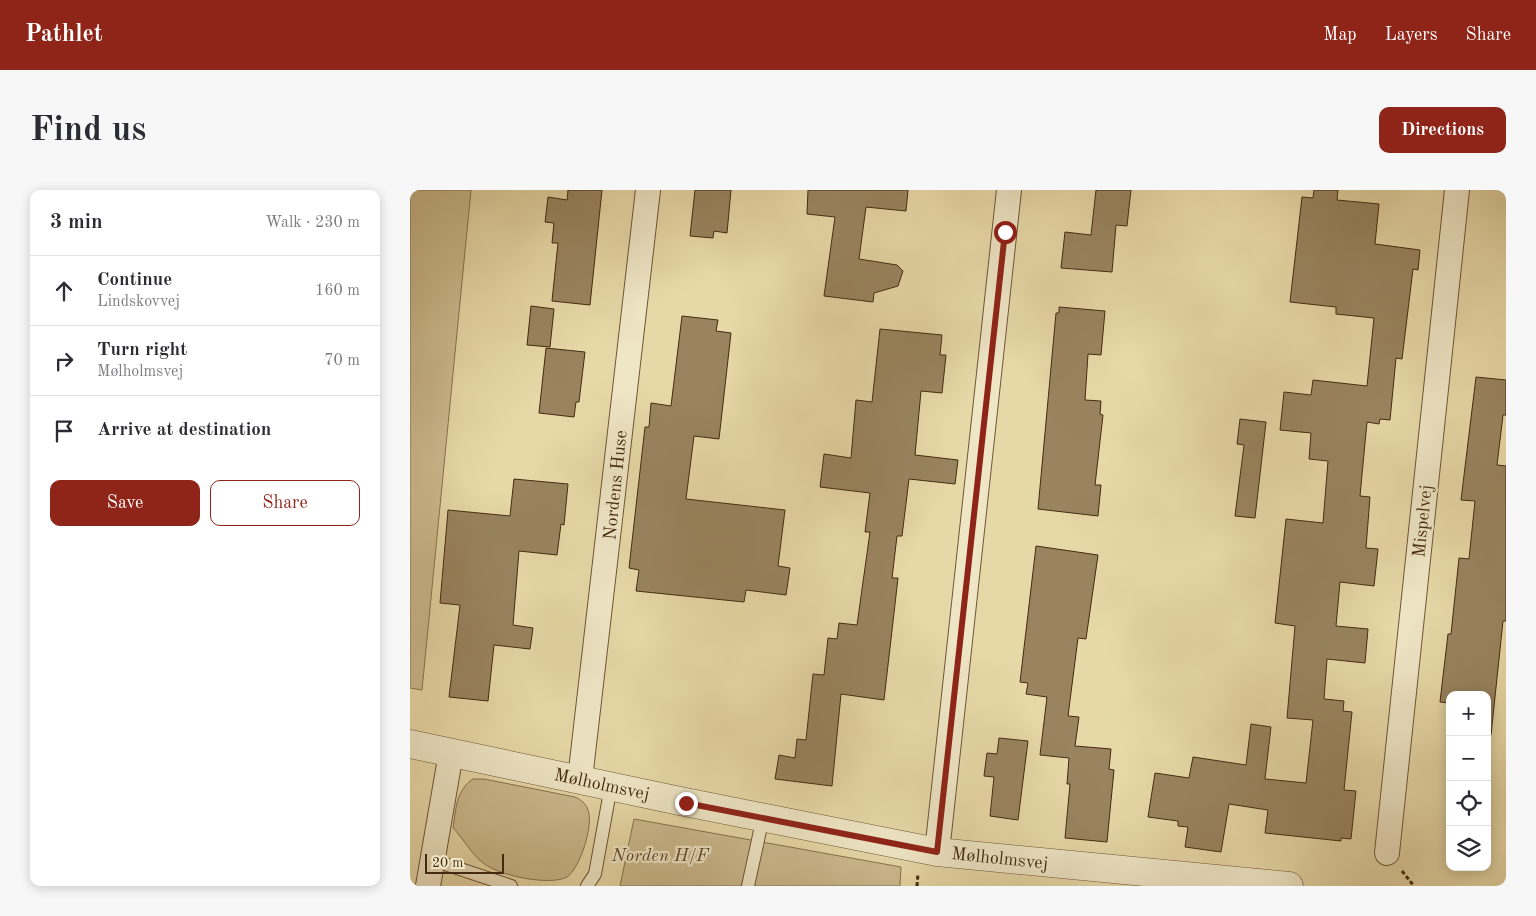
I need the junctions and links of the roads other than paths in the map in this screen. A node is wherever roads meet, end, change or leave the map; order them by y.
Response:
1 (648, 190) edge
2 (1009, 190) edge
3 (1457, 190) edge
4 (410, 744) edge
5 (451, 753) junction
6 (580, 779) junction
7 (612, 786) junction
8 (763, 817) junction
9 (937, 852) junction
10 (1387, 853) dead end
11 (433, 860) junction
12 (428, 886) edge
13 (511, 886) edge
14 (587, 886) edge
15 (748, 886) edge
16 (1289, 886) edge

1 - 6 street, Nordens Huse
2 - 9 street
3 - 10 street, Mispelvej
4 - 5 street, Mølholmsvej
5 - 6 street, Mølholmsvej
5 - 11 street
6 - 7 street, Mølholmsvej
7 - 8 street, Mølholmsvej
7 - 14 lane
8 - 9 street, Mølholmsvej
8 - 15 lane
9 - 16 street, Mølholmsvej
11 - 12 street
11 - 13 lane

